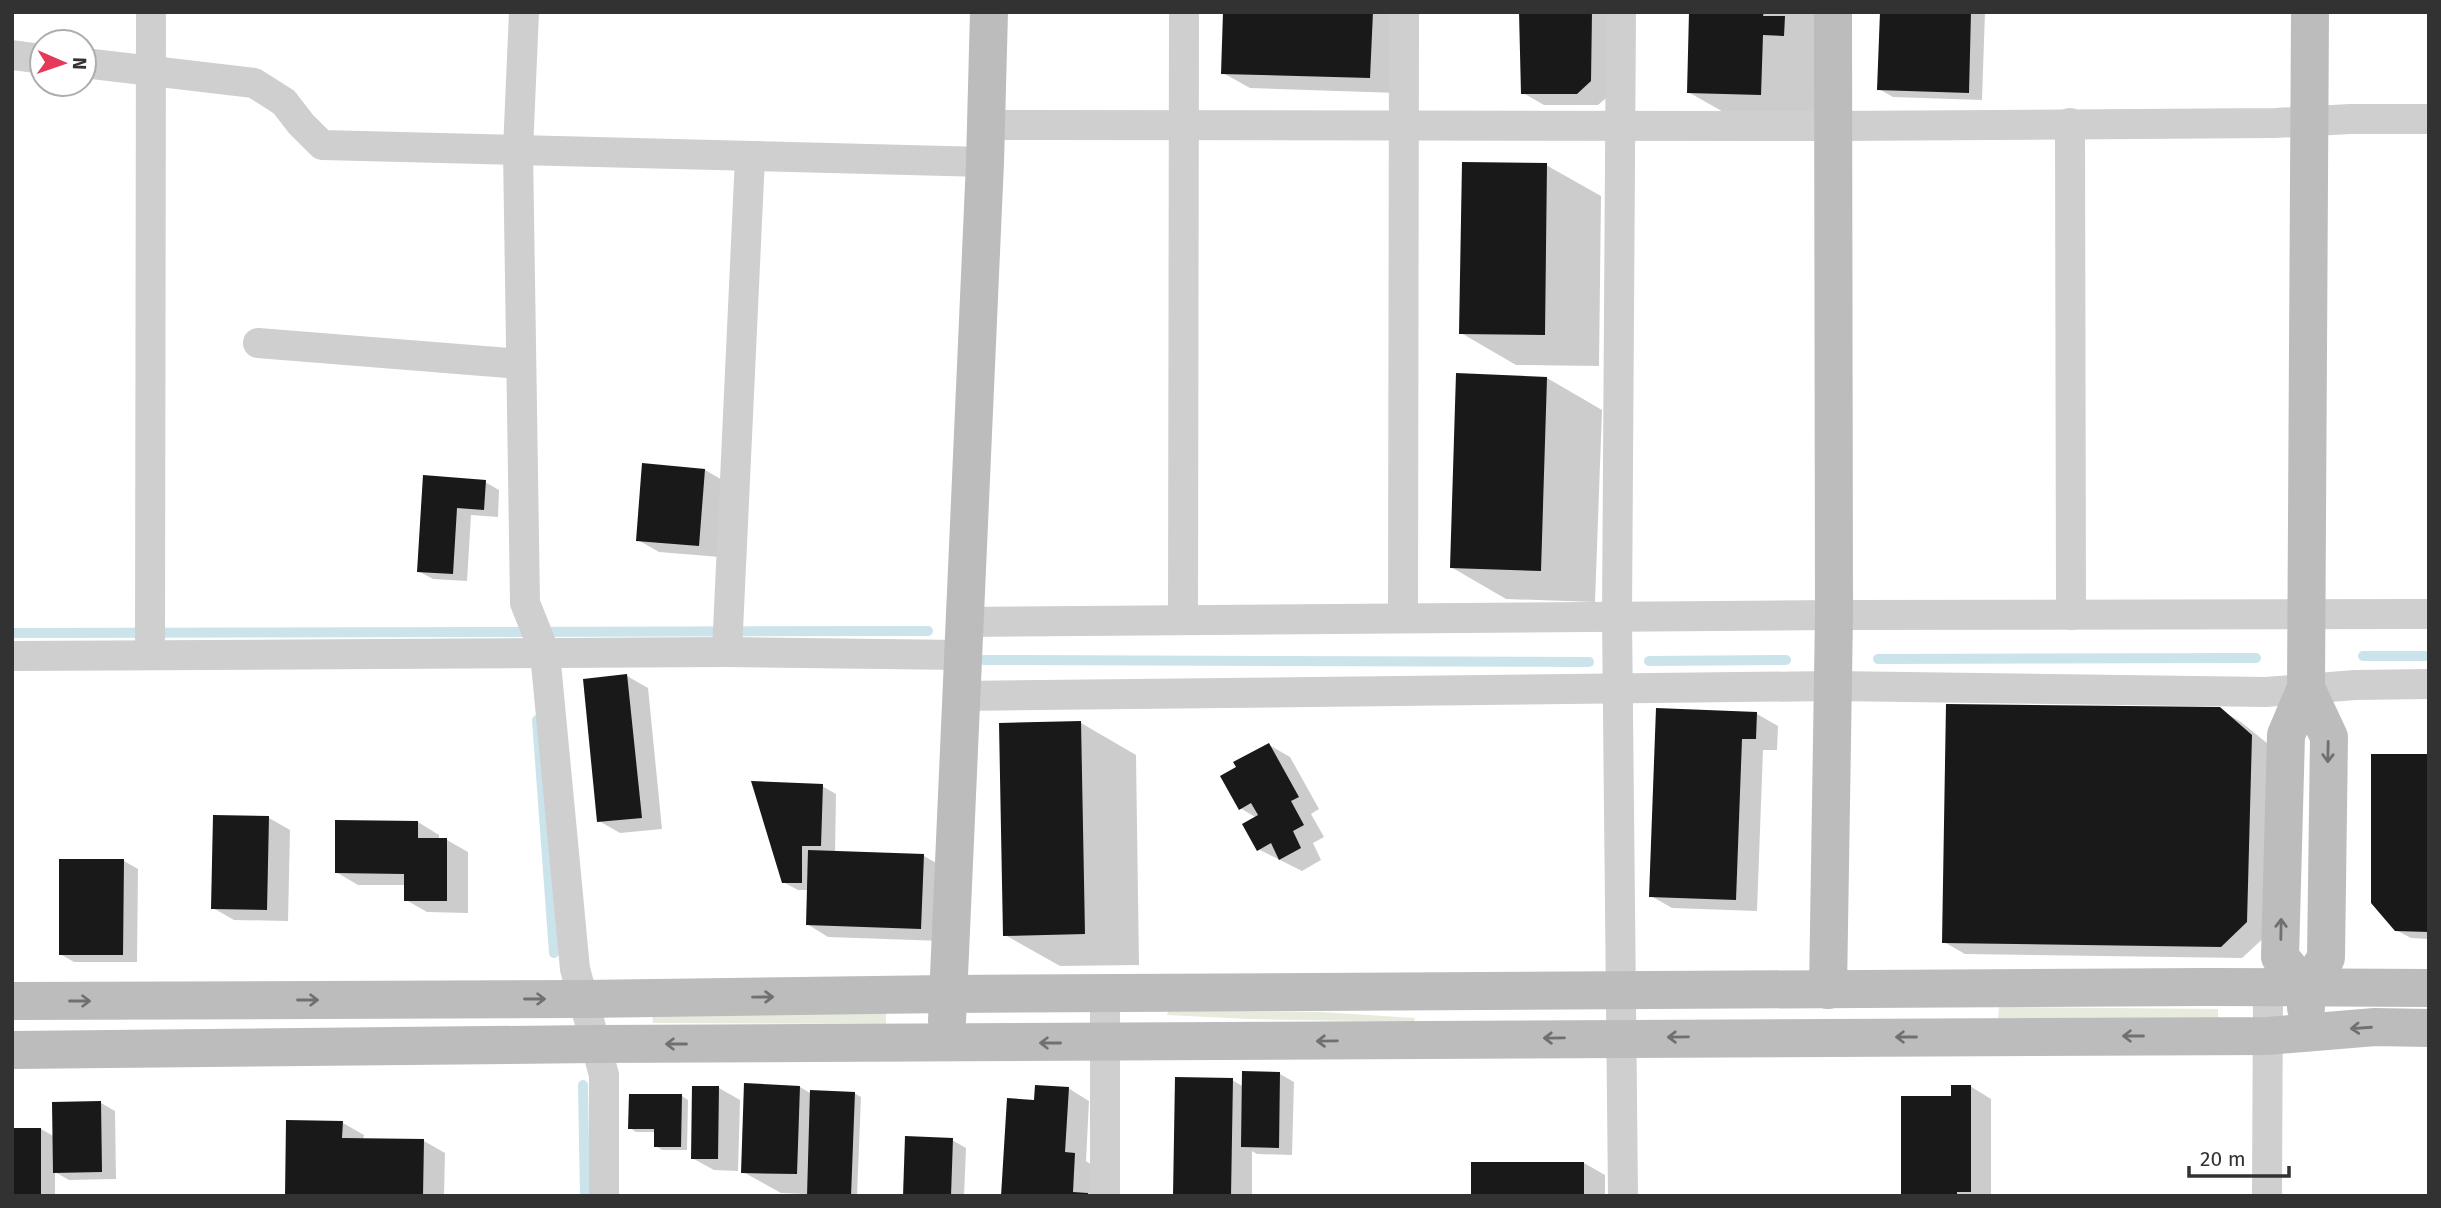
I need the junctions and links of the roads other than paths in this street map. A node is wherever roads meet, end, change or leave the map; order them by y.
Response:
1 (151, 12) edge
2 (524, 12) edge
3 (989, 12) edge
4 (1184, 12) edge
5 (1404, 12) edge
6 (1621, 12) edge
7 (1833, 12) edge
8 (2310, 12) edge
9 (98, 65) edge
10 (150, 71) junction
11 (2429, 119) edge
12 (2309, 121) junction
13 (2070, 123) junction
14 (1184, 125) junction
15 (1405, 125) junction
16 (1621, 126) junction
17 (1833, 126) junction
18 (986, 143) junction
19 (518, 150) junction
20 (750, 157) junction
21 (257, 343) dead end
22 (521, 364) junction
23 (2429, 614) edge
24 (1834, 615) junction
25 (2071, 615) junction
26 (2308, 615) junction
27 (1617, 616) junction
28 (1403, 617) junction
29 (1183, 619) junction
30 (727, 638) junction
31 (963, 638) junction
32 (150, 640) junction
33 (536, 644) junction
34 (12, 656) edge
35 (2429, 684) edge
36 (1833, 686) junction
37 (2306, 688) junction
38 (1618, 689) junction
39 (960, 696) junction
40 (2268, 988) junction
41 (2429, 988) edge
42 (2305, 989) junction
43 (1828, 990) junction
44 (1621, 992) junction
45 (948, 994) junction
46 (1105, 995) junction
47 (583, 999) junction
48 (12, 1001) edge
49 (2429, 1028) edge
50 (2306, 1033) junction
51 (2267, 1036) junction
52 (1622, 1037) junction
53 (946, 1043) junction
54 (1105, 1043) junction
55 (595, 1044) junction
56 (12, 1050) edge
57 (604, 1196) edge
58 (1105, 1196) edge
59 (1623, 1196) edge
60 (2267, 1196) edge

1 - 10 street
2 - 19 street
3 - 18 street
4 - 14 street
5 - 15 street
6 - 16 street
7 - 17 street
8 - 12 street
9 - 10 street
10 - 19 street
10 - 32 street
11 - 12 street
12 - 13 street
12 - 26 street
13 - 17 street
13 - 25 street
14 - 15 street
14 - 18 street
14 - 29 street
15 - 16 street
15 - 28 street
16 - 17 street
16 - 27 street
17 - 24 street
18 - 20 street
18 - 31 street
19 - 20 street
19 - 22 street
20 - 30 street
21 - 22 street
22 - 33 street
23 - 26 street
24 - 25 street
24 - 27 street
24 - 36 street
25 - 26 street
26 - 37 street
27 - 28 street
27 - 38 street
28 - 29 street
29 - 31 street
30 - 31 street
30 - 33 street
31 - 39 street
32 - 33 street
32 - 34 street
33 - 47 street
35 - 37 street
36 - 37 street
36 - 38 street
36 - 43 street
37 - 42 street
38 - 39 street
38 - 44 street
39 - 45 street
40 - 42 street
40 - 43 street
40 - 51 street
41 - 42 street
42 - 50 street
43 - 44 street
44 - 46 street
44 - 52 street
45 - 46 street
47 -> 45 street
45 - 53 street
46 - 54 street
48 -> 47 street
47 - 55 street
49 -> 50 street
50 - 51 street
51 -> 52 street
51 - 60 street
52 -> 54 street
52 - 59 street
54 -> 53 street
53 -> 55 street
54 - 58 street
55 - 56 street
55 - 57 street

